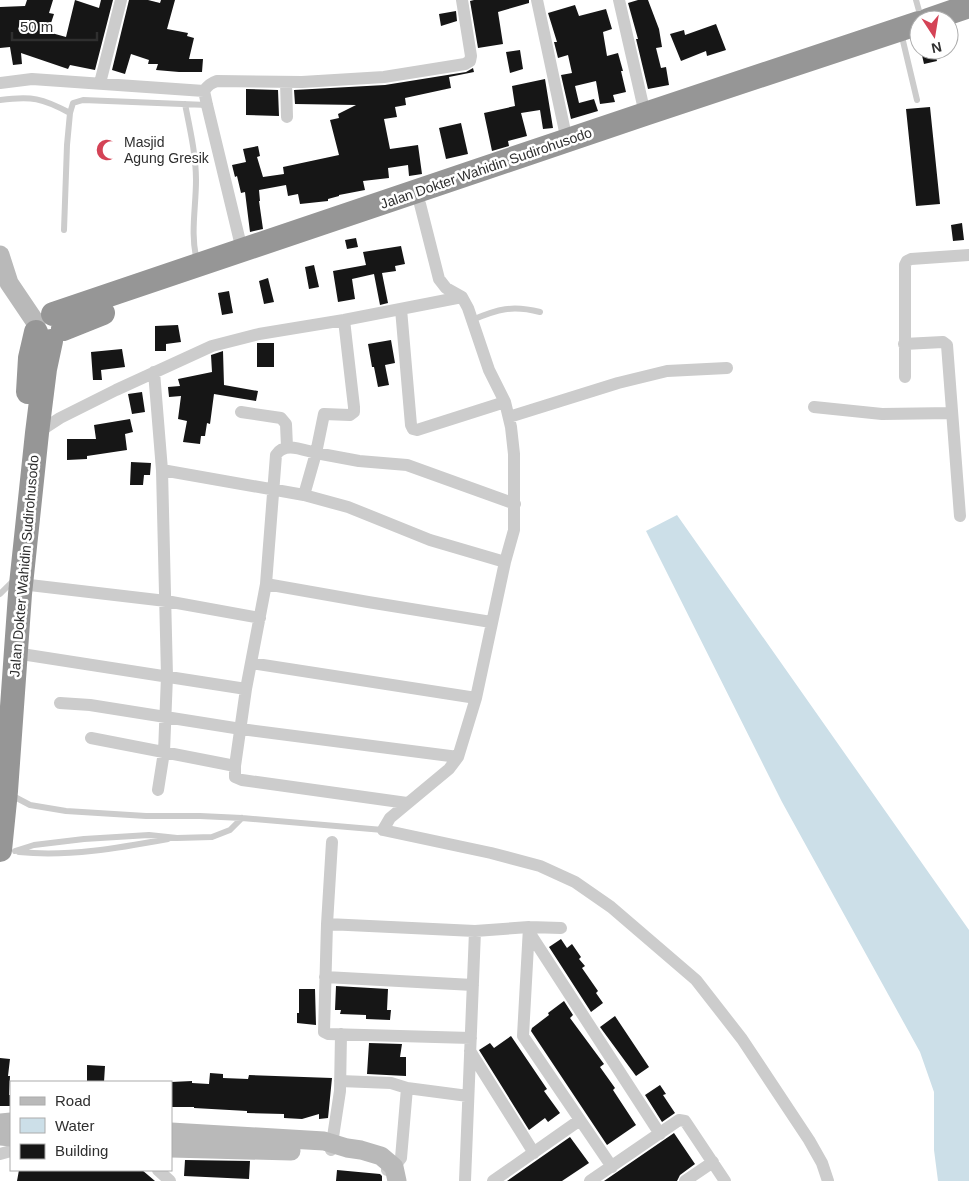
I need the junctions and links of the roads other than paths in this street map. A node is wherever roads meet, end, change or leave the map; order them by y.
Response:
1 (121, 0) edge
2 (462, 0) edge
3 (537, 0) edge
4 (619, 0) edge
5 (909, 26) edge
6 (909, 39) edge
7 (913, 60) edge
8 (286, 82) junction
9 (0, 83) edge
10 (100, 83) junction
11 (204, 90) junction
12 (0, 100) edge
13 (917, 100) dead end
14 (185, 104) junction
15 (207, 105) junction
16 (70, 113) junction
17 (645, 114) junction
18 (287, 117) dead end
19 (567, 141) junction
20 (420, 204) junction
21 (64, 230) dead end
22 (242, 250) junction
23 (0, 254) edge
24 (969, 254) edge
25 (198, 266) junction
26 (462, 297) junction
27 (401, 309) junction
28 (540, 312) dead end
29 (344, 320) junction
30 (472, 320) junction
31 (47, 326) junction
32 (904, 344) junction
33 (727, 368) dead end
34 (154, 372) junction
35 (905, 377) dead end
36 (505, 402) junction
37 (814, 407) dead end
38 (240, 412) dead end
39 (952, 413) junction
40 (509, 417) junction
41 (37, 433) junction
42 (287, 447) junction
43 (316, 453) junction
44 (162, 470) junction
45 (963, 483) edge
46 (274, 489) junction
47 (304, 495) junction
48 (516, 504) junction
49 (960, 516) dead end
50 (505, 562) junction
51 (266, 584) junction
52 (11, 587) edge
53 (166, 601) junction
54 (260, 618) junction
55 (492, 622) junction
56 (15, 653) junction
57 (252, 663) junction
58 (167, 676) junction
59 (246, 689) junction
60 (476, 698) junction
61 (60, 703) dead end
62 (0, 706) edge
63 (165, 718) junction
64 (241, 729) junction
65 (91, 738) dead end
66 (164, 752) junction
67 (458, 757) junction
68 (235, 766) junction
69 (158, 790) dead end
70 (6, 791) junction
71 (407, 804) junction
72 (242, 818) junction
73 (383, 830) junction
74 (177, 838) junction
75 (332, 842) dead end
76 (4, 845) edge
77 (327, 924) junction
78 (561, 928) dead end
79 (529, 929) junction
80 (475, 931) junction
81 (325, 977) junction
82 (473, 984) junction
83 (341, 1034) junction
84 (470, 1044) junction
85 (340, 1081) junction
86 (407, 1088) junction
87 (468, 1096) junction
88 (580, 1120) junction
89 (172, 1132) edge
90 (660, 1134) junction
91 (193, 1141) junction
92 (172, 1148) edge
93 (336, 1148) junction
94 (534, 1153) junction
95 (713, 1162) junction
96 (612, 1167) junction
97 (159, 1171) edge
98 (389, 1172) edge
99 (170, 1181) edge
100 (464, 1181) edge
101 (494, 1181) edge
102 (590, 1181) edge
103 (685, 1181) edge
104 (725, 1181) edge
105 (828, 1181) edge

1 - 10 street
2 - 8 street
3 - 19 street
4 - 17 street
5 - 17 highway, Jalan Dokter Wahidin Sudirohusodo
6 - 20 highway, Jalan Dokter Wahidin Sudirohusodo
7 - 13 lane
8 - 11 street
8 - 18 street
9 - 10 street
10 - 11 street
11 - 15 street
12 - 16 lane
14 - 15 lane
14 - 16 lane
14 - 25 lane
15 - 22 street
16 - 21 lane
17 - 19 highway, Jalan Dokter Wahidin Sudirohusodo
19 - 22 highway, Jalan Dokter Wahidin Sudirohusodo
20 - 26 street
20 - 31 highway, Jalan Dokter Wahidin Sudirohusodo
22 - 25 highway, Jalan Dokter Wahidin Sudirohusodo
23 - 31 street
24 - 32 street
25 - 31 highway, Jalan Dokter Wahidin Sudirohusodo
26 - 27 street
26 - 30 street
27 - 29 street
27 - 36 street
28 - 30 lane
29 - 34 street
29 - 43 street
30 - 36 street
31 - 41 highway, Jalan Dokter Wahidin Sudirohusodo
31 - 52 highway, Jalan Dokter Wahidin Sudirohusodo
32 - 35 street
32 - 39 street
33 - 40 street
34 - 41 street
34 - 44 street
36 - 40 street
37 - 39 street
38 - 42 street
39 - 45 street
40 - 48 street
41 - 52 highway, Jalan Dokter Wahidin Sudirohusodo
42 - 43 street
42 - 46 street
43 - 47 street
43 - 48 street
44 - 46 street
44 - 53 street
45 - 49 street
46 - 47 street
46 - 51 street
47 - 50 street
48 - 50 street
50 - 55 street
51 - 54 street
51 - 55 street
52 - 53 street
52 - 56 highway, Jalan Dokter Wahidin Sudirohusodo
52 - 62 highway, Jalan Dokter Wahidin Sudirohusodo
53 - 54 street
53 - 58 street
54 - 57 street
55 - 60 street
56 - 58 street
56 - 70 highway, Jalan Dokter Wahidin Sudirohusodo
57 - 59 street
57 - 60 street
58 - 59 street
58 - 63 street
59 - 64 street
60 - 67 street
61 - 63 street
63 - 64 street
63 - 66 street
64 - 67 street
64 - 68 street
65 - 66 street
66 - 68 street
66 - 69 street
67 - 71 street
68 - 71 street
70 - 72 lane
70 - 76 highway, Jalan Dokter Wahidin Sudirohusodo
71 - 73 street
72 - 73 lane
72 - 74 lane
73 - 105 street
74 - 76 lane
74 - 76 lane
75 - 77 street
77 - 80 street
77 - 81 street
78 - 79 street
79 - 80 street
79 - 88 street
79 - 90 street
80 - 82 street
81 - 82 street
81 - 83 street
82 - 84 street
83 - 84 street
83 - 85 street
84 - 87 street
84 - 94 street
85 - 86 street
85 - 93 street
86 - 87 street
86 - 98 street
87 - 100 street
88 - 94 street
88 - 96 street
89 - 91 street
90 - 95 street
90 - 96 street
91 - 92 street
91 - 93 street
93 - 98 street
94 - 101 street
95 - 103 street
95 - 104 street
96 - 102 street
97 - 99 street

